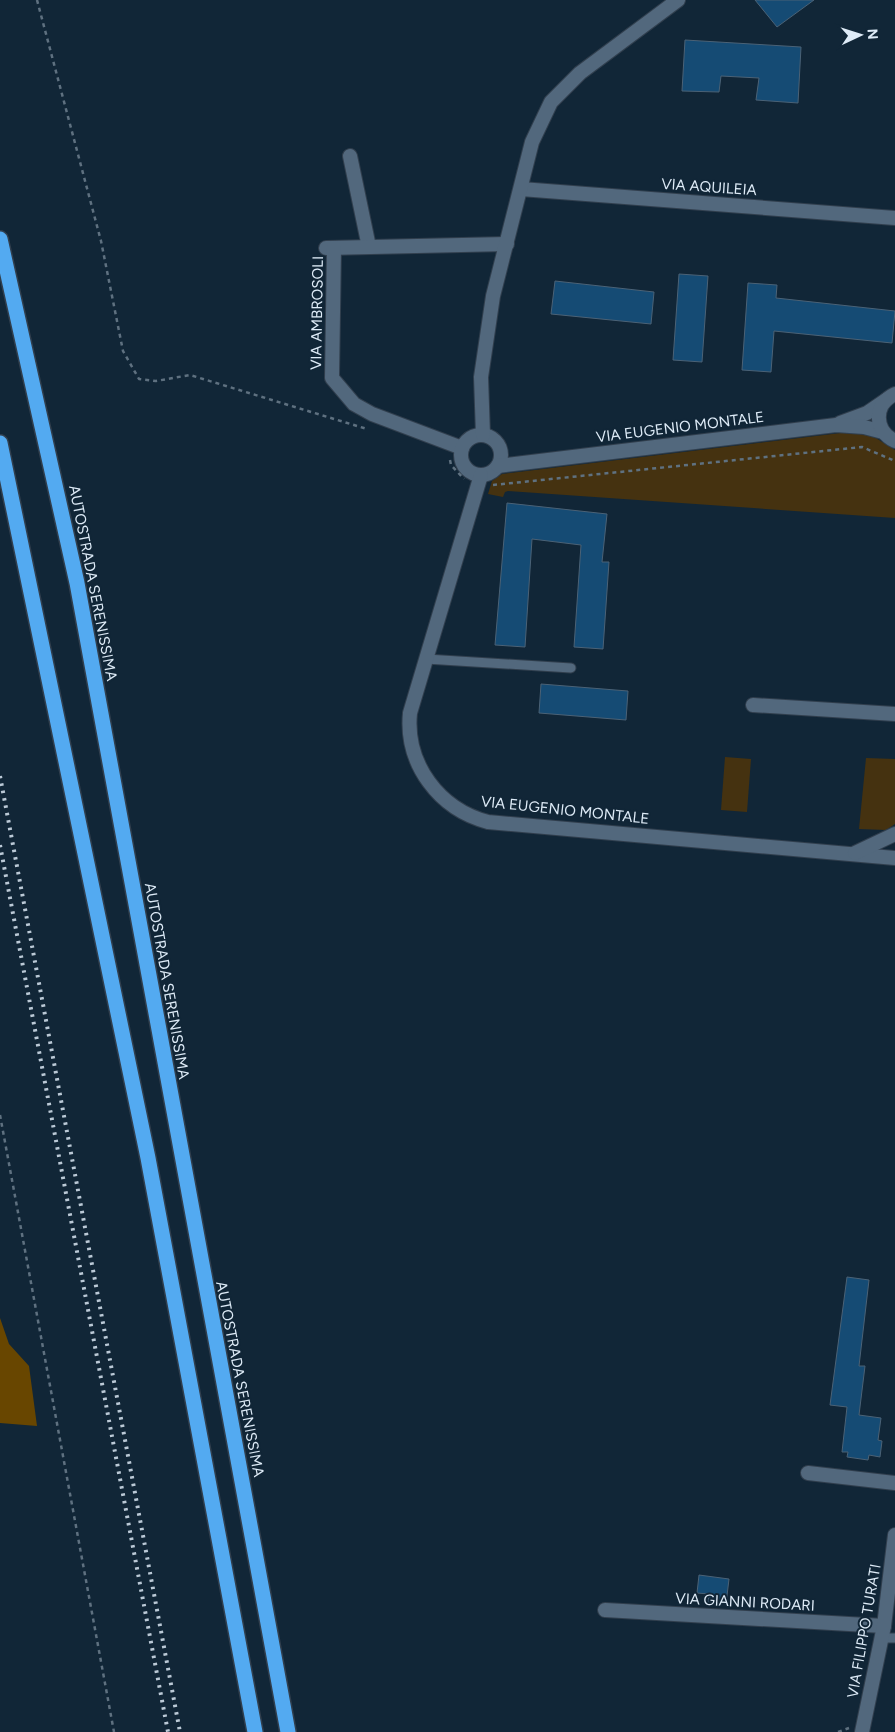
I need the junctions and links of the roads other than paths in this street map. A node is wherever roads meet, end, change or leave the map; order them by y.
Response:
1 (678, 0) edge
2 (350, 156) dead end
3 (521, 189) junction
4 (895, 218) edge
5 (0, 239) edge
6 (507, 244) junction
7 (369, 247) junction
8 (892, 395) edge
9 (836, 425) junction
10 (883, 432) junction
11 (483, 435) junction
12 (895, 441) edge
13 (0, 443) edge
14 (462, 448) junction
15 (498, 466) junction
16 (480, 481) junction
17 (426, 659) junction
18 (570, 668) dead end
19 (753, 705) dead end
20 (895, 714) edge
21 (895, 834) edge
22 (852, 854) junction
23 (895, 858) edge
24 (808, 1472) dead end
25 (895, 1483) edge
26 (895, 1535) edge
27 (605, 1610) dead end
28 (887, 1634) edge
29 (255, 1732) edge
30 (288, 1732) edge
31 (862, 1732) edge

1 - 3 street
2 - 7 street
3 - 4 street, VIA AQUILEIA
3 - 6 street
5 - 30 highway, AUTOSTRADA SERENISSIMA
6 - 7 street, VIA AMBROSOLI
6 - 11 street
7 - 14 street, VIA AMBROSOLI
8 - 9 street
8 - 10 street
9 - 10 street
9 - 15 street, VIA EUGENIO MONTALE
10 - 12 street
11 - 14 street
11 - 15 street
13 - 29 highway
14 - 16 street
15 - 16 street
16 - 17 street, VIA EUGENIO MONTALE
17 - 18 lane
17 - 22 street, VIA EUGENIO MONTALE
19 - 20 street
21 - 22 street, VIA EUGENIO MONTALE
22 - 23 street, VIA EUGENIO MONTALE
24 - 25 street
26 - 28 street, VIA FILIPPO TURATI
27 - 28 street, VIA GIANNI RODARI
28 - 31 street, VIA FILIPPO TURATI

